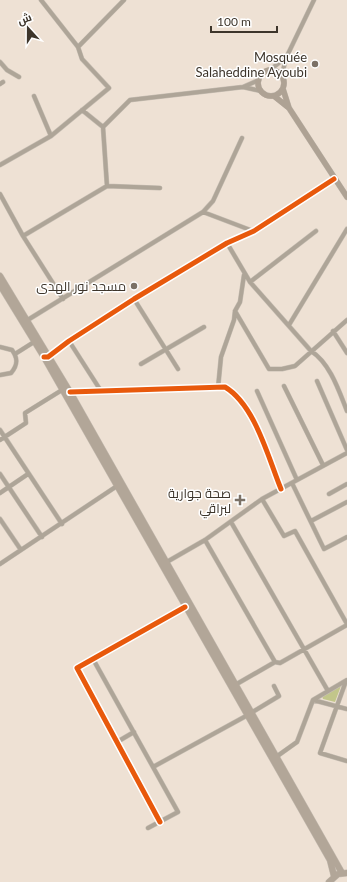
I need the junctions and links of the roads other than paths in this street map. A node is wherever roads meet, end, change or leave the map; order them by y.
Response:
1 (41, 0) edge
2 (124, 0) edge
3 (314, 0) edge
4 (78, 47) junction
5 (286, 58) junction
6 (0, 62) edge
7 (270, 70) junction
8 (282, 76) junction
9 (19, 77) dead end
10 (259, 80) junction
11 (243, 87) junction
12 (283, 88) junction
13 (261, 91) junction
14 (34, 96) dead end
15 (274, 96) junction
16 (289, 108) junction
17 (82, 110) junction
18 (103, 127) junction
19 (51, 136) junction
20 (242, 138) dead end
21 (0, 165) edge
22 (334, 179) junction
23 (107, 186) junction
24 (160, 188) dead end
25 (0, 194) edge
26 (347, 197) edge
27 (203, 212) junction
28 (347, 229) edge
29 (254, 231) junction
30 (316, 231) dead end
31 (23, 236) junction
32 (227, 243) junction
33 (244, 275) junction
34 (0, 276) edge
35 (250, 282) junction
36 (0, 285) edge
37 (62, 299) junction
38 (134, 299) junction
39 (235, 311) junction
40 (26, 320) junction
41 (347, 320) edge
42 (289, 325) junction
43 (204, 327) dead end
44 (333, 331) junction
45 (69, 341) junction
46 (34, 342) junction
47 (0, 347) edge
48 (166, 350) junction
49 (312, 351) junction
50 (347, 353) edge
51 (15, 354) junction
52 (46, 357) junction
53 (141, 364) dead end
54 (178, 369) dead end
55 (0, 375) edge
56 (316, 381) dead end
57 (284, 386) dead end
58 (218, 388) junction
59 (62, 390) junction
60 (101, 391) junction
61 (70, 392) junction
62 (257, 392) dead end
63 (347, 411) edge
64 (0, 430) edge
65 (5, 437) junction
66 (0, 440) edge
67 (347, 450) edge
68 (347, 453) edge
69 (323, 465) junction
70 (0, 474) edge
71 (28, 474) junction
72 (297, 480) junction
73 (292, 483) junction
74 (347, 484) edge
75 (116, 486) junction
76 (9, 487) junction
77 (281, 489) junction
78 (0, 493) edge
79 (329, 494) dead end
80 (262, 499) junction
81 (347, 502) edge
82 (0, 519) edge
83 (311, 521) junction
84 (231, 522) junction
85 (62, 524) junction
86 (42, 537) junction
87 (347, 537) edge
88 (205, 540) junction
89 (21, 550) junction
90 (0, 564) edge
91 (163, 564) junction
92 (185, 607) junction
93 (347, 625) edge
94 (304, 649) junction
95 (93, 658) junction
96 (275, 662) junction
97 (347, 680) edge
98 (235, 685) junction
99 (274, 686) dead end
100 (328, 691) junction
101 (313, 700) junction
102 (337, 706) junction
103 (347, 709) edge
104 (248, 715) junction
105 (134, 732) junction
106 (117, 742) junction
107 (276, 757) junction
108 (347, 761) edge
109 (153, 767) junction
110 (160, 822) junction
111 (148, 828) dead end
112 (344, 873) edge
113 (334, 876) junction
114 (329, 882) edge

1 - 4 street
2 - 4 street
3 - 5 street
4 - 17 street
5 - 7 street
5 - 8 street
6 - 9 street
7 - 8 street
7 - 10 street
8 - 12 street
10 - 11 street
10 - 13 street
11 - 13 street
11 - 18 street
12 - 15 street
12 - 16 street
13 - 15 street
14 - 19 street
15 - 16 street
16 - 22 street
17 - 18 street
17 - 19 street
18 - 23 street
19 - 21 street
20 - 27 street
22 - 26 street
22 - 29 street
23 - 24 street
23 - 31 street
25 - 31 street
27 - 29 street
27 - 37 street
28 - 42 street
29 - 32 street
30 - 35 street
31 - 37 street
32 - 33 street
32 - 38 street
33 - 35 street
33 - 39 street
34 - 40 main road
35 - 42 street
36 - 46 main road
37 - 40 street
38 - 45 street
38 - 48 street
39 - 49 street
39 - 58 street
40 - 52 main road
41 - 44 street
42 - 49 street
43 - 48 street
44 - 49 street
44 - 50 street
45 - 52 street
45 - 60 street
46 - 51 street
46 - 52 main road
47 - 51 street
48 - 53 street
48 - 54 street
49 - 63 street
51 - 55 street
52 - 59 main road
52 - 61 main road
56 - 67 street
57 - 69 street
58 - 60 street
58 - 77 street
59 - 65 street
59 - 75 main road
60 - 61 street
61 - 91 main road
62 - 72 street
64 - 65 street
65 - 66 street
65 - 71 street
68 - 69 street
69 - 72 street
70 - 76 street
71 - 76 street
71 - 85 street
72 - 73 street
73 - 77 street
73 - 83 street
74 - 79 street
75 - 85 street
75 - 91 main road
76 - 78 street
76 - 86 street
77 - 80 street
80 - 84 street
80 - 93 street
81 - 83 street
82 - 89 street
83 - 87 street
84 - 88 street
84 - 94 street
85 - 86 street
86 - 89 street
88 - 91 street
88 - 96 street
89 - 90 street
91 - 92 main road
91 - 98 main road
92 - 95 street
92 - 104 main road
93 - 94 street
94 - 96 street
94 - 100 street
95 - 105 street
95 - 106 street
96 - 98 street
97 - 100 street
97 - 102 street
98 - 104 main road
99 - 104 street
100 - 101 street
101 - 102 street
101 - 107 street
102 - 103 street
102 - 108 street
104 - 107 main road
104 - 109 street
104 - 113 main road
105 - 106 street
105 - 109 street
106 - 110 street
107 - 112 main road
109 - 110 street
110 - 111 street
112 - 113 main road
113 - 114 main road

